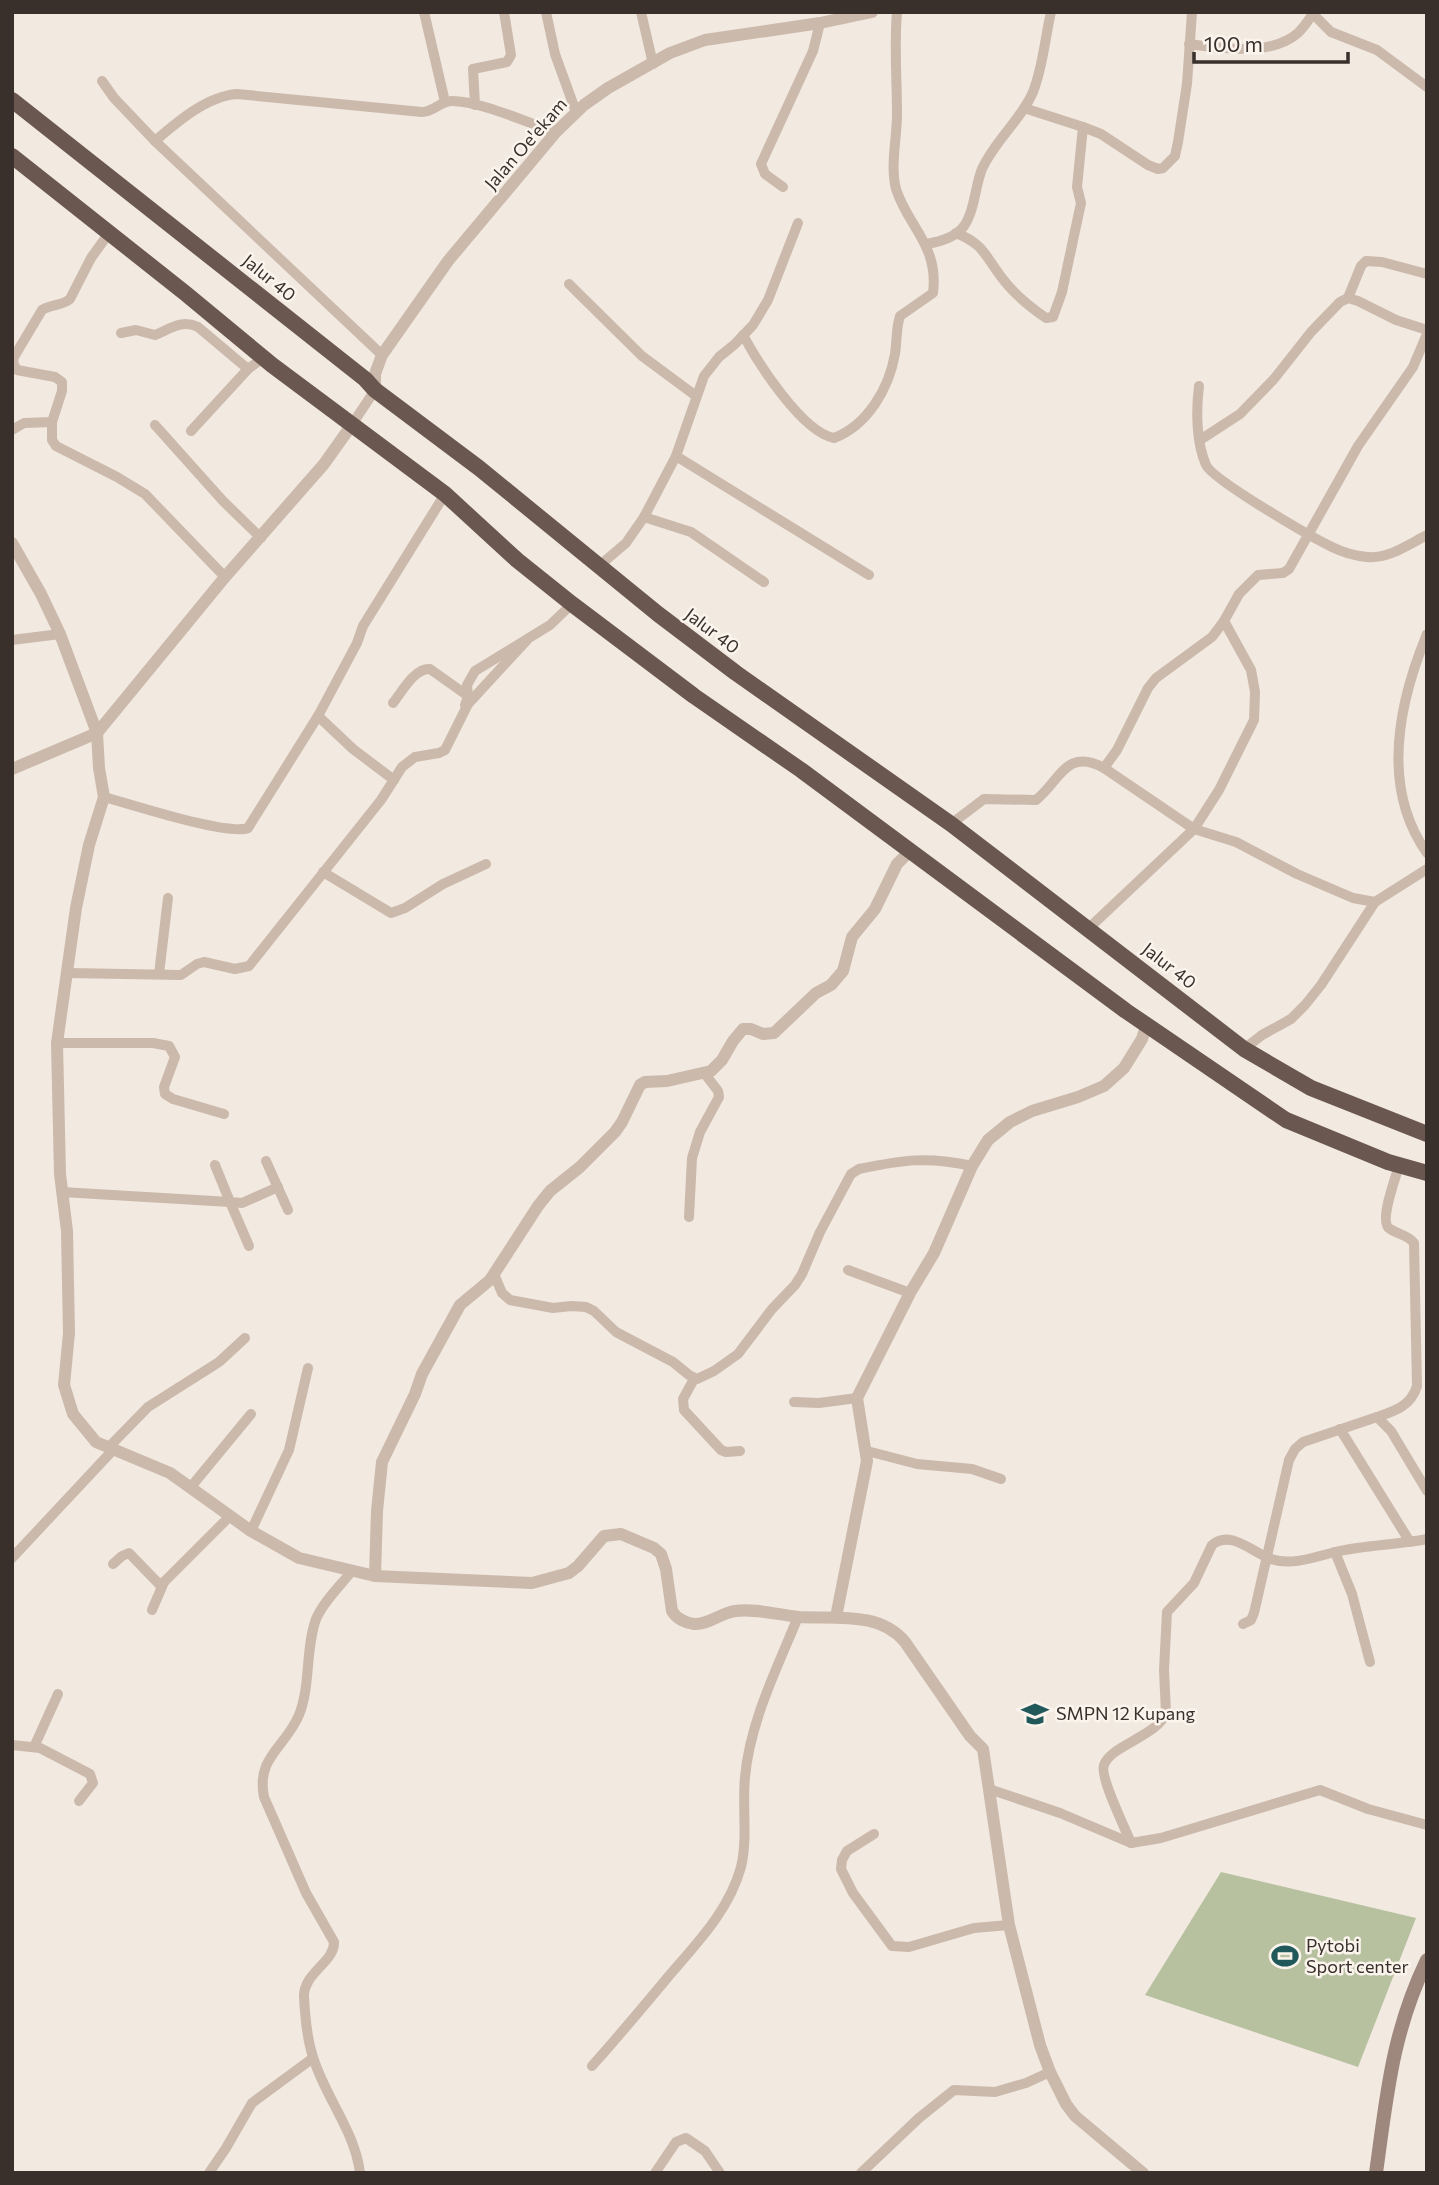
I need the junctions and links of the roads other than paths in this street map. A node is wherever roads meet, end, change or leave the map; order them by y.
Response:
1 (425, 12) edge
2 (504, 12) edge
3 (546, 12) edge
4 (641, 12) edge
5 (872, 12) edge
6 (897, 12) edge
7 (1051, 12) edge
8 (1192, 12) edge
9 (1311, 14) edge
10 (820, 23) junction
11 (1189, 44) junction
12 (653, 64) junction
13 (103, 81) dead end
14 (1427, 87) edge
15 (12, 100) edge
16 (445, 102) junction
17 (475, 105) junction
18 (1024, 108) junction
19 (576, 112) junction
20 (1083, 127) junction
21 (556, 132) junction
22 (155, 141) junction
23 (12, 156) edge
24 (783, 187) dead end
25 (798, 223) dead end
26 (109, 233) junction
27 (956, 233) junction
28 (926, 244) junction
29 (1427, 274) edge
30 (569, 284) dead end
31 (1348, 298) junction
32 (1427, 332) edge
33 (121, 333) dead end
34 (743, 335) junction
35 (383, 355) junction
36 (263, 358) junction
37 (248, 369) junction
38 (1199, 386) dead end
39 (375, 390) junction
40 (696, 396) junction
41 (51, 422) junction
42 (155, 425) dead end
43 (351, 426) junction
44 (12, 430) edge
45 (191, 431) dead end
46 (1200, 440) junction
47 (676, 456) junction
48 (445, 494) junction
49 (644, 517) junction
50 (1308, 533) junction
51 (1427, 535) edge
52 (261, 538) junction
53 (12, 543) edge
54 (599, 566) junction
55 (869, 575) dead end
56 (225, 577) junction
57 (764, 582) dead end
58 (572, 604) junction
59 (1224, 621) junction
60 (60, 634) junction
61 (1426, 635) edge
62 (12, 640) edge
63 (527, 640) junction
64 (468, 696) junction
65 (393, 703) dead end
66 (318, 716) junction
67 (458, 725) junction
68 (97, 733) junction
69 (1104, 768) junction
70 (12, 769) edge
71 (394, 780) junction
72 (104, 797) junction
73 (951, 824) junction
74 (1194, 829) junction
75 (909, 852) junction
76 (1427, 853) edge
77 (486, 864) dead end
78 (1427, 869) edge
79 (323, 873) junction
80 (168, 898) dead end
81 (1375, 902) junction
82 (1089, 928) junction
83 (68, 973) junction
84 (159, 974) junction
85 (1147, 1024) junction
86 (57, 1043) junction
87 (1244, 1049) junction
88 (705, 1074) junction
89 (224, 1114) dead end
90 (1427, 1134) edge
91 (266, 1161) dead end
92 (215, 1165) dead end
93 (1399, 1165) junction
94 (972, 1166) junction
95 (1427, 1173) edge
96 (278, 1187) junction
97 (62, 1192) junction
98 (230, 1202) junction
99 (288, 1210) dead end
100 (689, 1217) dead end
101 (249, 1246) dead end
102 (848, 1270) dead end
103 (494, 1274) junction
104 (910, 1293) junction
105 (245, 1338) dead end
106 (309, 1368) dead end
107 (694, 1379) junction
108 (857, 1398) junction
109 (794, 1402) dead end
110 (251, 1413) dead end
111 (1377, 1417) junction
112 (1340, 1429) junction
113 (110, 1449) junction
114 (740, 1451) dead end
115 (867, 1451) junction
116 (1001, 1479) dead end
117 (190, 1488) junction
118 (1427, 1491) edge
119 (230, 1516) junction
120 (251, 1531) junction
121 (1427, 1539) edge
122 (1410, 1542) junction
123 (1335, 1552) junction
124 (12, 1558) edge
125 (1268, 1558) junction
126 (114, 1564) dead end
127 (352, 1571) junction
128 (375, 1576) junction
129 (164, 1582) junction
130 (152, 1609) dead end
131 (798, 1617) junction
132 (836, 1617) junction
133 (1243, 1624) dead end
134 (1370, 1662) dead end
135 (58, 1694) dead end
136 (12, 1745) edge
137 (34, 1748) junction
138 (989, 1789) junction
139 (79, 1801) dead end
140 (1427, 1825) edge
141 (874, 1834) dead end
142 (1131, 1843) junction
143 (1009, 1925) junction
144 (1427, 1960) edge
145 (1420, 1990) edge
146 (313, 2058) junction
147 (592, 2066) dead end
148 (1050, 2072) junction
149 (209, 2173) edge
150 (360, 2173) edge
151 (654, 2173) edge
152 (720, 2173) edge
153 (860, 2173) edge
154 (1143, 2173) edge
155 (1376, 2173) edge

1 - 16 street
2 - 17 street
3 - 19 street
4 - 12 street
5 - 10 street, Jalan Oe'ekam
6 - 28 street
7 - 18 street
8 - 11 street
9 - 11 street
9 - 14 street
10 - 12 street, Jalan Oe'ekam
10 - 24 street
11 - 20 street
12 - 19 street, Jalan Oe'ekam
13 - 22 street
15 - 39 highway, Jalur 40
16 - 17 street
16 - 22 street
17 - 21 street
18 - 20 street
18 - 27 street
19 - 21 street, Jalan Oe'ekam
20 - 27 street
21 - 35 street, Jalan Oe'ekam
22 - 35 street
23 - 26 highway
25 - 34 street
26 - 36 highway
26 - 41 street
27 - 28 street
28 - 34 street
29 - 31 street
30 - 40 street
31 - 32 street
31 - 46 street
32 - 50 street
33 - 37 street
34 - 40 street
35 - 39 street, Jalan Oe'ekam
36 - 37 street
36 - 43 highway
37 - 45 street
38 - 46 street
39 - 43 street
39 - 54 highway, Jalur 40
40 - 47 street
41 - 44 street
41 - 56 street
42 - 52 street
43 - 48 highway
43 - 52 street
46 - 50 street
47 - 49 street
47 - 55 street
48 - 58 highway
48 - 66 street
49 - 54 street
49 - 57 street
50 - 51 street
50 - 59 street
52 - 56 street
53 - 60 street
54 - 73 highway, Jalur 40
56 - 68 street
58 - 63 street
58 - 75 highway
59 - 69 street
59 - 74 street
60 - 62 street
60 - 68 street
61 - 76 street
63 - 64 street
63 - 67 street
64 - 65 street
64 - 67 street
66 - 71 street
66 - 72 street
67 - 71 street
68 - 70 street
68 - 72 street
69 - 73 street
69 - 74 street
71 - 79 street
72 - 83 street
73 - 82 highway, Jalur 40
74 - 81 street
74 - 82 street
75 - 85 highway
75 - 88 street
77 - 79 street
78 - 81 street
79 - 84 street
80 - 84 street
81 - 87 street
82 - 87 highway, Jalur 40
83 - 84 street
83 - 86 street
85 - 93 highway
85 - 94 street
86 - 89 street
86 - 97 street
87 - 90 highway, Jalur 40
88 - 100 street
88 - 103 street
91 - 96 street
92 - 98 street
93 - 95 highway
93 - 111 street
94 - 104 street
94 - 107 street
96 - 98 street
96 - 99 street
97 - 98 street
97 - 113 street
98 - 101 street
102 - 104 street
103 - 107 street
103 - 128 street
104 - 108 street
105 - 113 street
106 - 120 street
107 - 114 street
108 - 109 street
108 - 115 street
110 - 117 street
111 - 112 street
111 - 118 street
112 - 122 street
112 - 125 street
113 - 117 street
113 - 124 street
115 - 116 street
115 - 132 street
117 - 119 street
119 - 120 street
119 - 129 street
120 - 127 street
121 - 122 street
122 - 123 street
123 - 125 street
123 - 134 street
125 - 133 street
125 - 142 street
126 - 129 street
127 - 128 street
127 - 146 street
128 - 131 street
129 - 130 street
131 - 132 street
131 - 147 street
132 - 138 street
135 - 137 street
136 - 137 street
137 - 139 street
138 - 142 street
138 - 143 street
140 - 142 street
141 - 143 street
143 - 148 street
144 - 145 main road
145 - 155 main road
146 - 149 street
146 - 150 street
148 - 153 street
148 - 154 street
151 - 152 street

